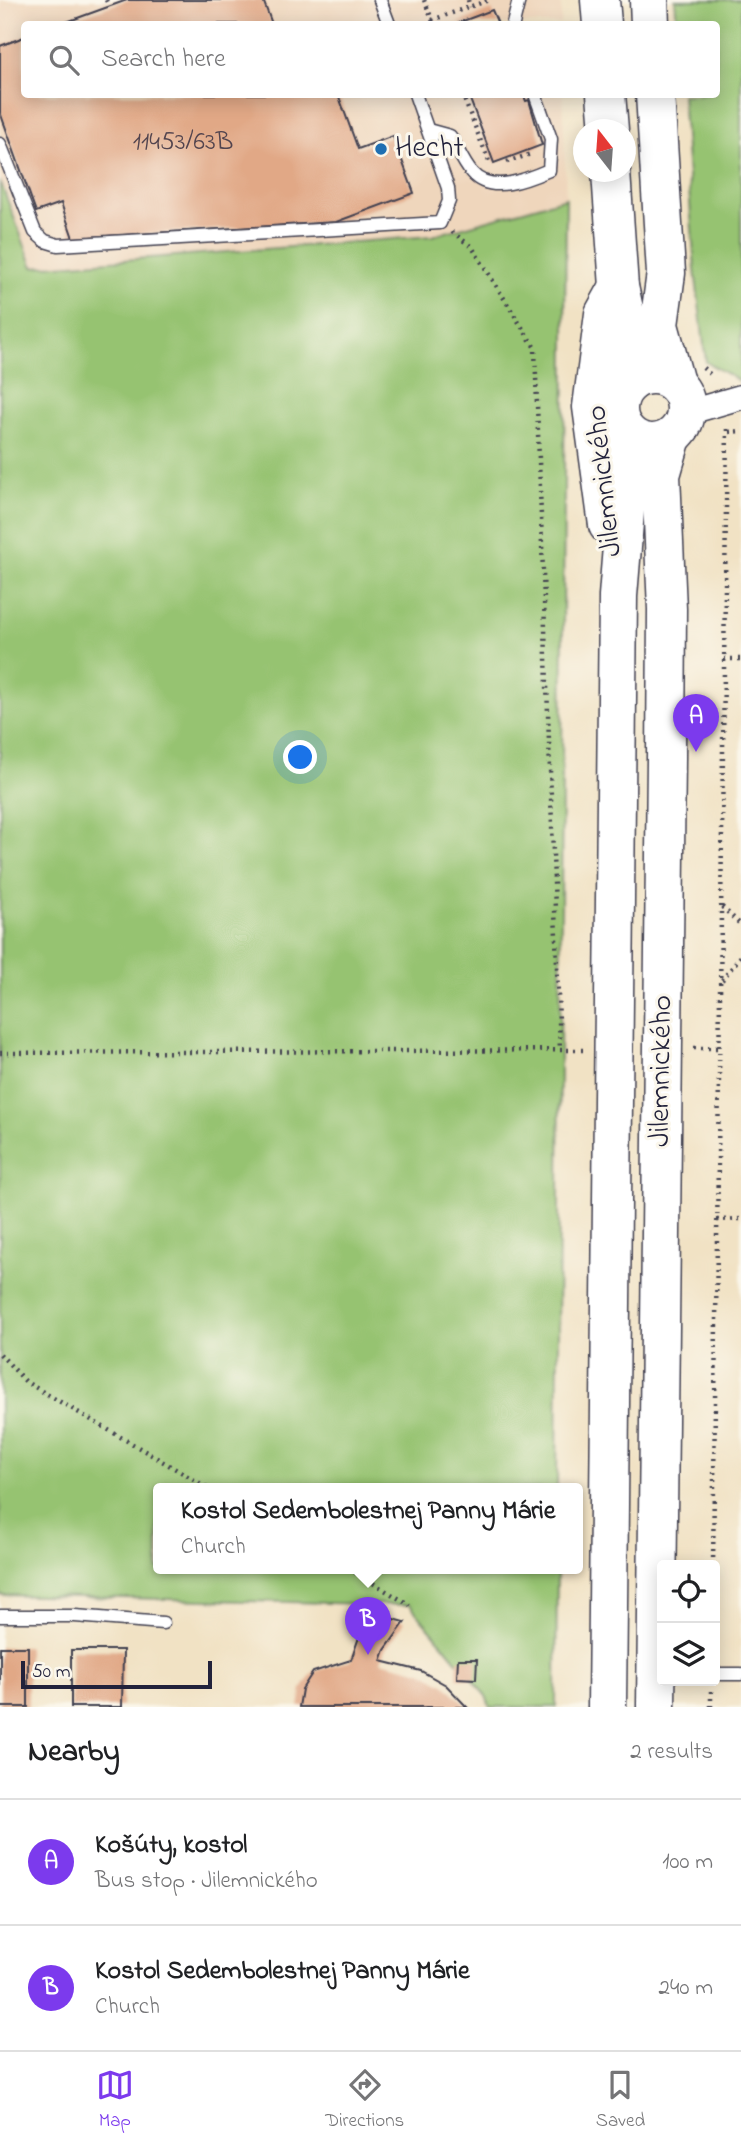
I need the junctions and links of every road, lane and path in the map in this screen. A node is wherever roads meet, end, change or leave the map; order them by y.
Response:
1 (380, 0) edge
2 (424, 0) edge
3 (468, 0) edge
4 (489, 0) edge
5 (519, 0) edge
6 (600, 0) edge
7 (649, 0) edge
8 (470, 7) junction
9 (388, 21) edge
10 (433, 21) edge
11 (435, 21) edge
12 (514, 21) edge
13 (602, 21) edge
14 (650, 21) edge
15 (416, 98) edge
16 (464, 98) edge
17 (536, 98) edge
18 (606, 98) edge
19 (655, 98) edge
20 (607, 119) edge
21 (428, 130) junction
22 (0, 144) edge
23 (551, 147) junction
24 (504, 164) dead end
25 (473, 175) junction
26 (612, 182) edge
27 (440, 223) junction
28 (619, 287) junction
29 (629, 383) junction
30 (741, 397) edge
31 (678, 411) junction
32 (741, 431) edge
33 (631, 437) junction
34 (618, 596) junction
35 (724, 659) junction
36 (741, 659) edge
37 (722, 907) junction
38 (741, 925) edge
39 (741, 956) edge
40 (721, 981) junction
41 (685, 1048) dead end
42 (722, 1048) junction
43 (587, 1049) dead end
44 (560, 1050) junction
45 (0, 1053) edge
46 (741, 1219) edge
47 (718, 1220) junction
48 (0, 1354) edge
49 (200, 1483) edge
50 (713, 1560) edge
51 (357, 1574) edge
52 (410, 1605) dead end
53 (0, 1616) edge
54 (163, 1623) dead end
55 (659, 1623) edge
56 (720, 1674) edge
57 (741, 1674) edge
58 (607, 1707) edge

1 - 9 lane
2 - 10 path
3 - 8 path
4 - 8 path
5 - 12 lane
6 - 13 main road
7 - 14 main road
8 - 11 path
15 - 21 lane
16 - 25 path
17 - 23 lane
18 - 20 main road
19 - 31 main road
21 - 25 lane
21 - 27 lane
22 - 27 lane
23 - 24 path
23 - 25 lane
26 - 28 main road, Jilemnického
27 - 44 path
28 - 29 main road, Jilemnického
28 - 34 main road, Jilemnického
29 - 31 main road, Jilemnického
29 - 33 main road, Jilemnického
30 - 31 street
31 - 33 main road, Jilemnického
31 - 55 main road, Jilemnického
32 - 35 path
33 - 34 main road, Jilemnického
34 - 58 main road, Jilemnického
35 - 36 path
35 - 37 path
37 - 38 path
37 - 40 path
39 - 40 path
40 - 42 path
41 - 42 path
42 - 47 path
43 - 44 path
44 - 45 path
46 - 47 path
47 - 50 path
48 - 49 path
51 - 52 path
53 - 54 lane
56 - 57 lane

